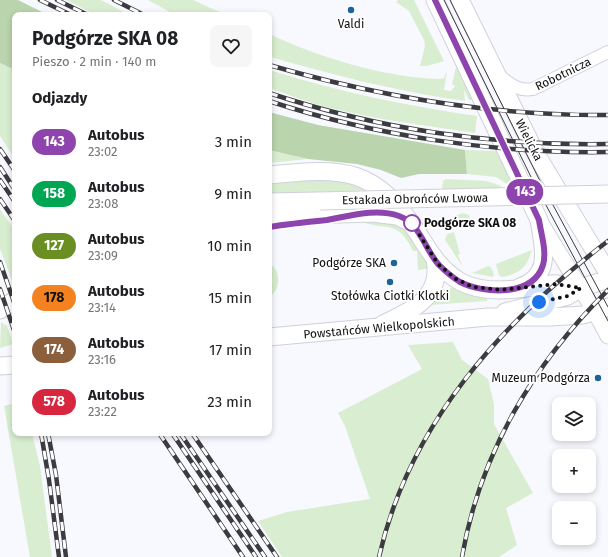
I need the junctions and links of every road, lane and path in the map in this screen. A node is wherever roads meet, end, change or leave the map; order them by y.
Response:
1 (435, 0) edge
2 (460, 0) edge
3 (608, 52) edge
4 (497, 74) junction
5 (272, 175) edge
6 (608, 194) edge
7 (272, 202) edge
8 (272, 216) edge
9 (539, 220) junction
10 (412, 223) junction
11 (435, 260) junction
12 (608, 273) edge
13 (608, 279) edge
14 (516, 288) junction
15 (581, 288) junction
16 (12, 302) edge
17 (602, 309) edge
18 (0, 310) edge
19 (488, 317) junction
20 (373, 328) junction
21 (608, 336) edge
22 (272, 337) edge
23 (12, 365) edge
24 (0, 366) edge

1 - 9 main road, Wielicka
2 - 4 main road, Wielicka
3 - 4 street, Robotnicza
4 - 12 main road, Wielicka
5 - 10 main road, Powstańców Wielkopolskich
6 - 7 main road, Estakada Obrońców Lwowa, bridge
8 - 10 main road
9 - 14 main road, Powstańców Wielkopolskich
9 - 15 street, Wielicka
10 - 11 main road, Powstańców Wielkopolskich
11 - 14 main road, Powstańców Wielkopolskich
11 - 20 main road
13 - 15 main road, Powstańców Wielkopolskich
14 - 15 main road, Powstańców Wielkopolskich
15 - 17 street, Wielicka
15 - 19 main road, Powstańców Wielkopolskich
16 - 18 main road
17 - 19 main road, Powstańców Wielkopolskich
17 - 21 street, Wielicka
19 - 20 main road, Powstańców Wielkopolskich
20 - 22 main road, Powstańców Wielkopolskich
23 - 24 main road

